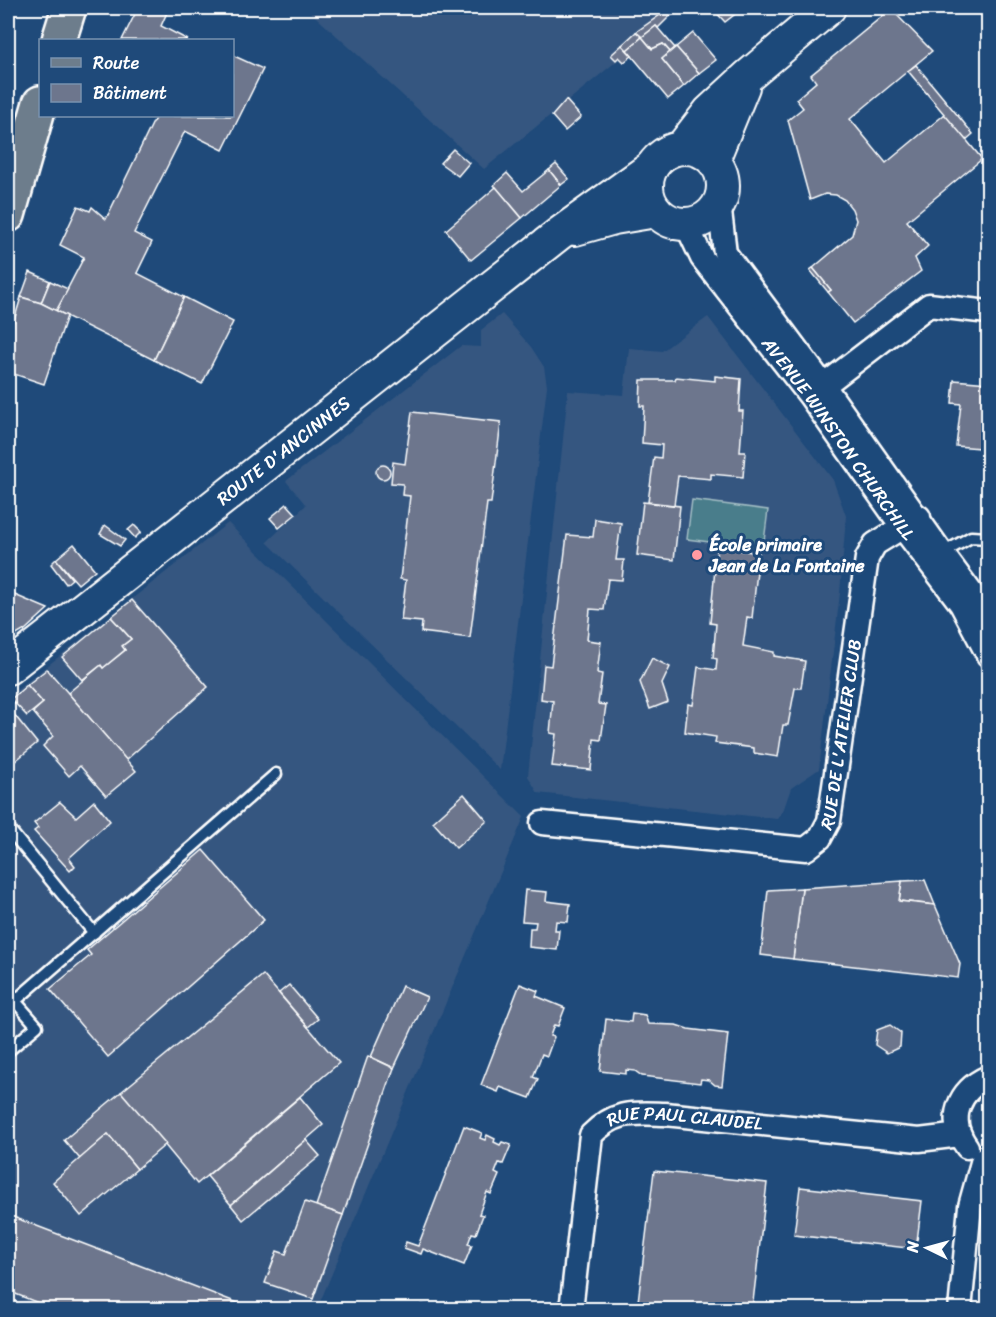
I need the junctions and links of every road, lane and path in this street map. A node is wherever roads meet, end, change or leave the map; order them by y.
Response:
1 (69, 8) edge
2 (830, 8) edge
3 (59, 39) edge
4 (748, 76) junction
5 (39, 106) edge
6 (681, 148) junction
7 (713, 160) junction
8 (652, 167) junction
9 (719, 203) junction
10 (656, 211) junction
11 (8, 215) edge
12 (686, 224) junction
13 (560, 233) junction
14 (988, 312) edge
15 (817, 391) junction
16 (911, 523) junction
17 (988, 538) edge
18 (935, 558) junction
19 (988, 615) edge
20 (988, 655) edge
21 (8, 668) edge
22 (276, 774) dead end
23 (542, 823) dead end
24 (8, 828) edge
25 (94, 933) junction
26 (8, 992) edge
27 (15, 1001) junction
28 (8, 1051) edge
29 (988, 1077) edge
30 (960, 1135) junction
31 (986, 1160) edge
32 (571, 1310) edge
33 (960, 1310) edge

1 - 3 main road
2 - 4 main road
4 - 6 main road
4 - 7 main road
5 - 11 main road
6 - 7 main road
6 - 8 main road
7 - 9 main road
8 - 10 main road
8 - 13 main road, ROUTE D'ANCINNES
9 - 12 main road
9 - 15 street, AVENUE WINSTON CHURCHILL
10 - 12 main road
10 - 13 main road, ROUTE D'ANCINNES
12 - 15 street, AVENUE WINSTON CHURCHILL
13 - 21 main road, ROUTE D'ANCINNES
14 - 15 street
15 - 16 street, AVENUE WINSTON CHURCHILL
16 - 18 street, AVENUE WINSTON CHURCHILL
16 - 23 street, RUE DE L'ATELIER CLUB
17 - 18 lane
18 - 19 street, AVENUE WINSTON CHURCHILL
18 - 20 street, AVENUE WINSTON CHURCHILL
22 - 25 lane
24 - 25 lane
25 - 27 lane
26 - 27 lane
27 - 28 lane
29 - 30 street
30 - 31 street
30 - 32 street, RUE PAUL CLAUDEL
31 - 33 street

